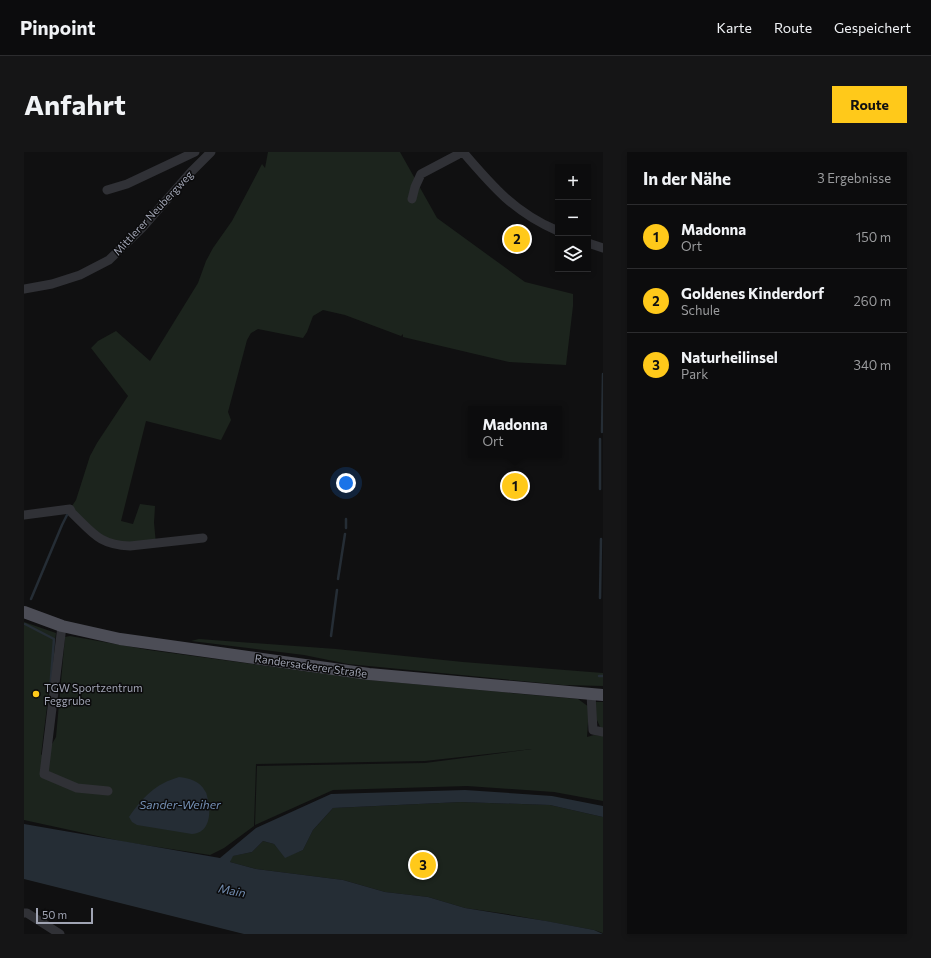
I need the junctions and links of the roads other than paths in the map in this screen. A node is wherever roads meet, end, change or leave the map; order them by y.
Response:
1 (195, 152) edge
2 (211, 152) edge
3 (461, 152) edge
4 (107, 190) dead end
5 (412, 199) dead end
6 (555, 230) edge
7 (591, 243) edge
8 (602, 245) edge
9 (24, 289) edge
10 (24, 516) edge
11 (203, 538) dead end
12 (24, 612) edge
13 (62, 626) junction
14 (590, 694) junction
15 (603, 695) edge
16 (603, 732) edge
17 (108, 791) dead end
18 (24, 913) edge
19 (60, 934) edge

1 - 4 street, Mittlerer Neubergweg
2 - 9 street, Mittlerer Neubergweg
3 - 5 street
3 - 6 street
7 - 8 street
10 - 11 street
12 - 13 main road, Randersackerer Straße
13 - 14 main road, Randersackerer Straße
13 - 17 street
14 - 15 main road, Randersackerer Straße
14 - 16 street
18 - 19 street

